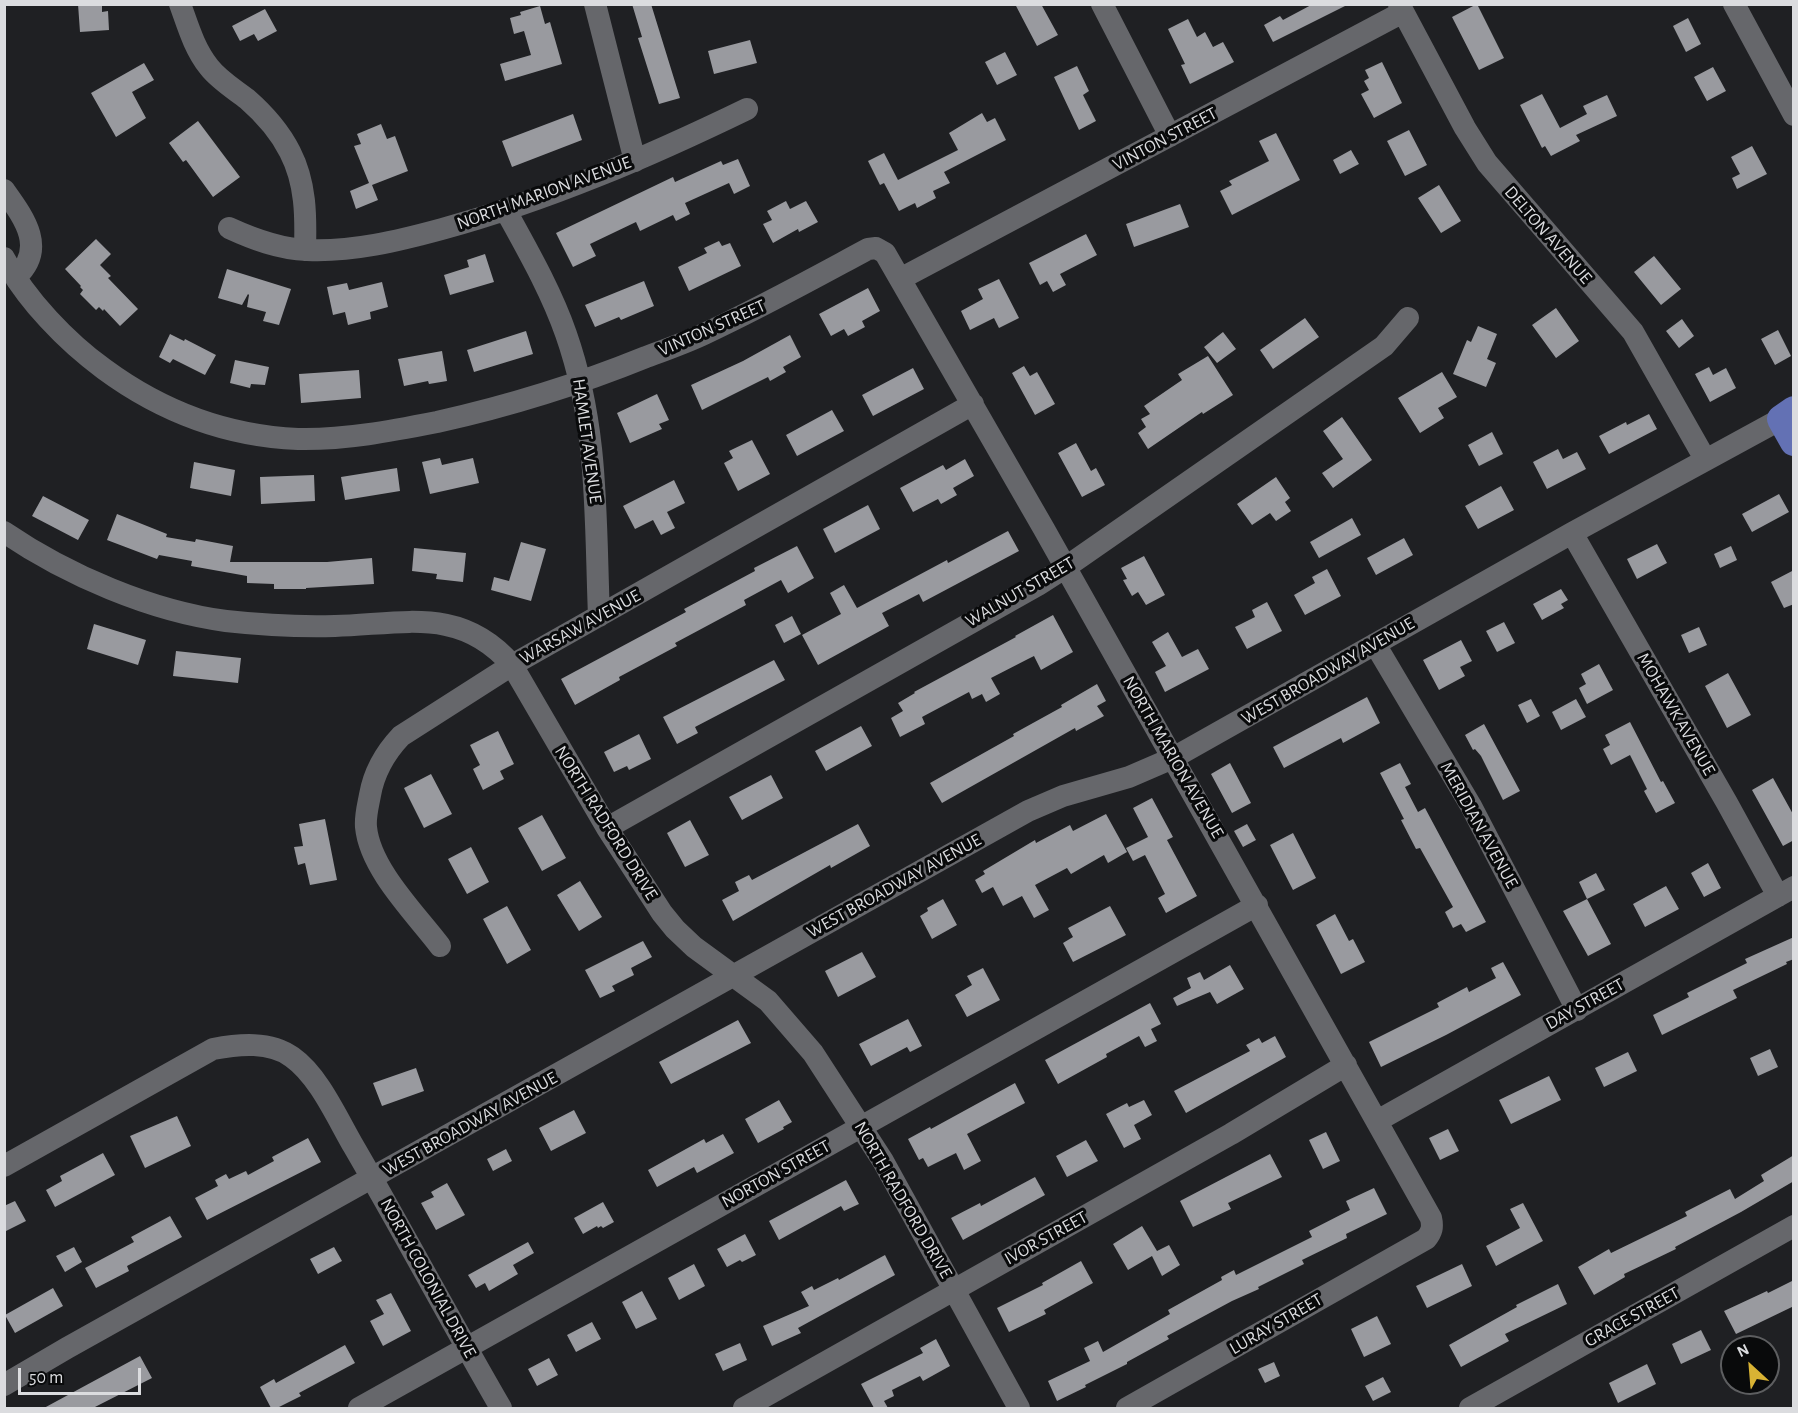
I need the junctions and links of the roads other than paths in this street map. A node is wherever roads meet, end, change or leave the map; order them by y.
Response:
1 (180, 4) edge
2 (595, 4) edge
3 (1102, 4) edge
4 (1734, 4) edge
5 (1401, 8) edge
6 (1787, 88) edge
7 (747, 109) dead end
8 (1794, 115) edge
9 (1170, 136) junction
10 (635, 161) junction
11 (4, 189) edge
12 (506, 211) junction
13 (229, 228) dead end
14 (305, 250) junction
15 (10, 267) edge
16 (900, 279) junction
17 (1408, 318) dead end
18 (580, 383) junction
19 (974, 404) junction
20 (1789, 424) edge
21 (1706, 459) junction
22 (4, 532) edge
23 (1572, 533) junction
24 (1066, 567) junction
25 (599, 616) junction
26 (1375, 644) junction
27 (512, 665) junction
28 (1173, 758) junction
29 (606, 828) junction
30 (1786, 892) edge
31 (1257, 905) junction
32 (440, 946) dead end
33 (734, 976) junction
34 (1577, 1010) junction
35 (1346, 1065) junction
36 (1377, 1121) junction
37 (861, 1126) junction
38 (4, 1166) edge
39 (372, 1178) junction
40 (1794, 1226) edge
41 (1426, 1239) joint
42 (954, 1290) junction
43 (466, 1349) junction
44 (4, 1385) edge
45 (1132, 1407) edge
46 (359, 1408) edge
47 (501, 1408) edge
48 (744, 1408) edge
49 (1019, 1408) edge
50 (1470, 1408) edge

1 - 14 street
2 - 10 street
3 - 9 street
4 - 6 street
5 - 9 street, VINTON STREET
5 - 21 street, DELTON AVENUE
6 - 8 street
7 - 10 street, NORTH MARION AVENUE
9 - 16 street, VINTON STREET
10 - 12 street, NORTH MARION AVENUE
11 - 15 street
12 - 14 street, NORTH MARION AVENUE
12 - 18 street, HAMLET AVENUE
13 - 14 street, NORTH MARION AVENUE
15 - 18 street, VINTON STREET
16 - 18 street, VINTON STREET
16 - 19 street, NORTH MARION AVENUE
17 - 24 street, WALNUT STREET
18 - 25 street, HAMLET AVENUE
19 - 24 street, NORTH MARION AVENUE
19 - 25 street, WARSAW AVENUE
20 - 21 street, WEST BROADWAY AVENUE
21 - 23 street, WEST BROADWAY AVENUE
22 - 27 street, NORTH RADFORD DRIVE
23 - 26 street, WEST BROADWAY AVENUE
23 - 30 street, MOHAWK AVENUE
24 - 28 street, NORTH MARION AVENUE
24 - 29 street, WALNUT STREET
25 - 27 street, WARSAW AVENUE
26 - 28 street, WEST BROADWAY AVENUE
26 - 34 street, MERIDIAN AVENUE
27 - 29 street, NORTH RADFORD DRIVE
27 - 32 street, WARSAW AVENUE
28 - 31 street, NORTH MARION AVENUE
28 - 33 street, WEST BROADWAY AVENUE
29 - 33 street, NORTH RADFORD DRIVE
30 - 34 street, DAY STREET
31 - 35 street, NORTH MARION AVENUE
31 - 37 street, NORTON STREET
33 - 37 street, NORTH RADFORD DRIVE
33 - 39 street, WEST BROADWAY AVENUE
34 - 36 street, DAY STREET
35 - 36 street, NORTH MARION AVENUE
35 - 42 street, IVOR STREET
36 - 41 street, NORTH MARION AVENUE
37 - 42 street, NORTH RADFORD DRIVE
37 - 43 street, NORTON STREET
38 - 39 street, NORTH COLONIAL DRIVE
39 - 43 street, NORTH COLONIAL DRIVE
39 - 44 street, WEST BROADWAY AVENUE
40 - 50 street, GRACE STREET
41 - 45 street, LURAY STREET
42 - 48 street, IVOR STREET
42 - 49 street, NORTH RADFORD DRIVE
43 - 46 street, NORTON STREET
43 - 47 street, NORTH COLONIAL DRIVE

